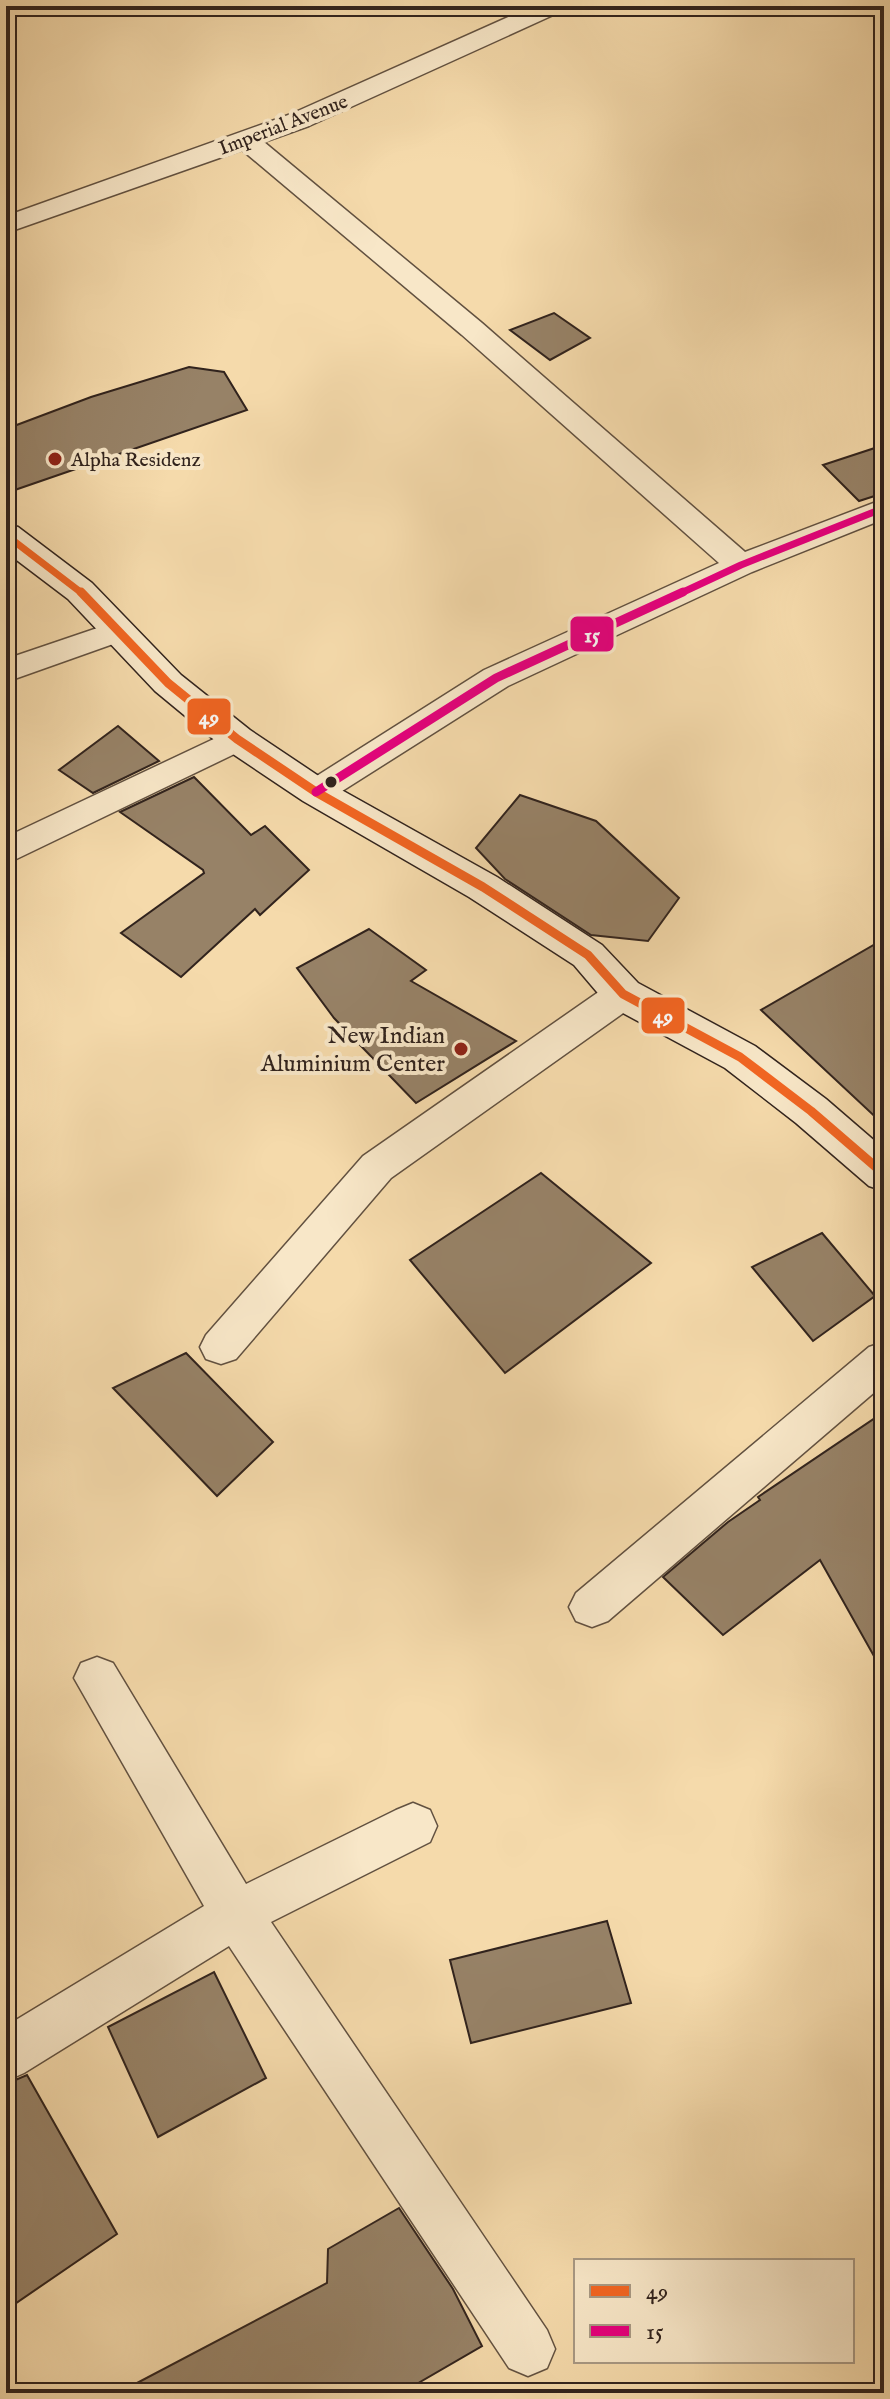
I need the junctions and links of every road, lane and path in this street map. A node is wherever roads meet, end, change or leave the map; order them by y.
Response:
1 (553, 6) edge
2 (246, 140) junction
3 (6, 225) edge
4 (884, 508) edge
5 (6, 535) edge
6 (741, 565) junction
7 (118, 631) junction
8 (6, 671) edge
9 (237, 739) junction
10 (316, 792) junction
11 (6, 852) edge
12 (623, 994) junction
13 (884, 1174) edge
14 (221, 1347) dead end
15 (884, 1359) edge
16 (592, 1607) dead end
17 (97, 1678) dead end
18 (413, 1826) dead end
19 (236, 1914) junction
20 (6, 2055) edge
21 (528, 2349) dead end

1 - 2 street, Imperial Avenue
2 - 3 street, Imperial Avenue
2 - 6 street
4 - 6 street
5 - 7 main road
6 - 10 street
7 - 8 street
7 - 9 main road
9 - 10 main road
9 - 11 street
10 - 12 main road
12 - 13 main road
12 - 14 street
15 - 16 street
17 - 19 street
18 - 19 street
19 - 20 street
19 - 21 street

